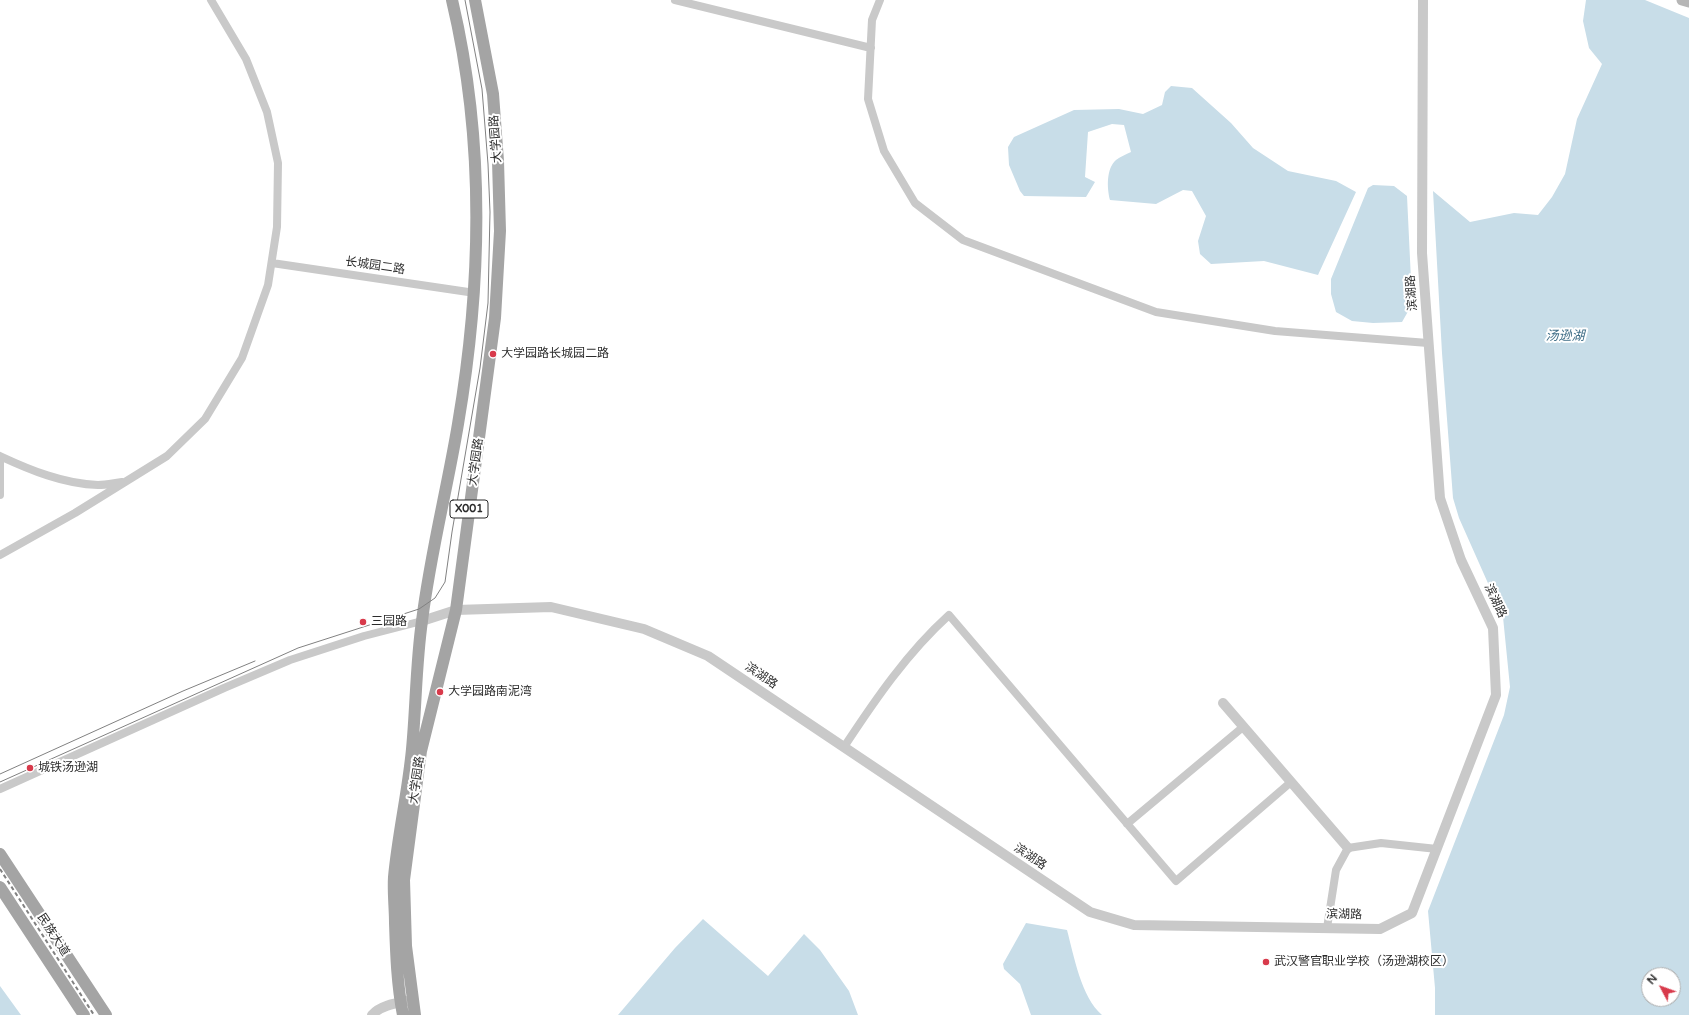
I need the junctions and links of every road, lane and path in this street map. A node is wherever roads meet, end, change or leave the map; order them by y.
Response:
1 (211, 0) edge
2 (452, 0) edge
3 (475, 0) edge
4 (675, 0) edge
5 (880, 0) edge
6 (1423, 0) edge
7 (1682, 0) edge
8 (1689, 2) edge
9 (871, 48) junction
10 (272, 263) junction
11 (475, 293) junction
12 (1428, 343) junction
13 (0, 456) edge
14 (0, 461) edge
15 (126, 482) junction
16 (0, 495) edge
17 (0, 555) edge
18 (456, 610) junction
19 (422, 621) junction
20 (1223, 703) dead end
21 (1244, 727) junction
22 (844, 747) junction
23 (1291, 782) junction
24 (0, 789) edge
25 (1127, 824) junction
26 (1348, 848) junction
27 (1437, 849) junction
28 (0, 854) edge
29 (0, 887) edge
30 (1327, 928) junction
31 (413, 1000) junction
32 (400, 1003) junction
33 (84, 1015) edge
34 (106, 1015) edge
35 (372, 1015) edge
36 (403, 1015) edge
37 (415, 1015) edge

1 - 10 street
2 - 11 main road, 大学园路 / X001
3 - 18 main road, 大学园路 / X001
4 - 9 street
5 - 9 street
6 - 12 street, 滨湖路
7 - 8 main road
9 - 12 street
10 - 11 street, 长城园二路
10 - 15 street
11 - 19 main road, 大学园路 / X001
12 - 27 street, 滨湖路
13 - 15 street
14 - 16 street
15 - 17 street
18 - 19 street, 滨湖路
18 - 22 street, 滨湖路
18 - 31 main road, 大学园路 / X001
19 - 24 street
19 - 32 main road, 大学园路 / X001
20 - 21 street
21 - 23 street
21 - 25 street
22 - 25 street
22 - 30 street, 滨湖路
23 - 25 street
23 - 26 street
26 - 27 street
26 - 30 street
27 - 30 street, 滨湖路
28 - 34 main road, 民族大道
29 - 33 main road, 民族大道
31 - 32 street
31 - 37 main road, 大学园路 / X001
32 - 35 street
32 - 36 main road, 大学园路 / X001

